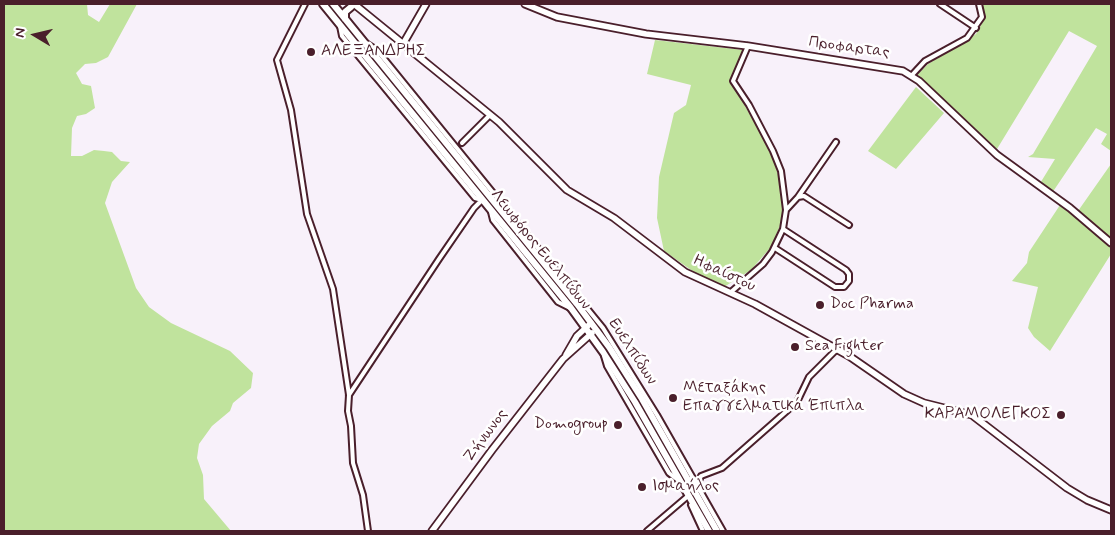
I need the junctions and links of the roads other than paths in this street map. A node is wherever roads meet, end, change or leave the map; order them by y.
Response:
1 (305, 4) edge
2 (426, 4) edge
3 (525, 4) edge
4 (940, 4) edge
5 (979, 4) edge
6 (355, 6) edge
7 (330, 7) edge
8 (345, 19) junction
9 (976, 28) junction
10 (403, 44) junction
11 (748, 46) junction
12 (912, 75) junction
13 (490, 115) junction
14 (836, 142) dead end
15 (462, 143) dead end
16 (798, 198) junction
17 (482, 200) junction
18 (786, 210) junction
19 (849, 225) dead end
20 (784, 229) junction
21 (1111, 243) edge
22 (775, 248) junction
23 (529, 251) junction
24 (562, 282) junction
25 (731, 292) junction
26 (591, 323) junction
27 (585, 328) junction
28 (593, 332) junction
29 (837, 349) junction
30 (564, 359) junction
31 (349, 395) junction
32 (655, 417) junction
33 (697, 487) junction
34 (687, 495) junction
35 (1111, 510) edge
36 (368, 531) edge
37 (432, 531) edge
38 (647, 531) edge
39 (703, 531) edge
40 (708, 531) edge
41 (717, 531) edge
42 (724, 531) edge

1 - 31 street
2 - 10 street
3 - 11 street, Προφαρτας
4 - 9 street
5 - 9 street
6 - 7 street
6 - 8 main road
6 - 10 street, Ηφαίστου
7 - 8 main road, Λεωφόρος Ευελπίδων
7 - 17 main road, Λεωφόρος Ευελπίδων
8 - 23 main road, Λεωφόρος Ευελπίδων
9 - 12 street
10 - 13 street, Ηφαίστου
11 - 12 street, Προφαρτας
11 - 18 street
12 - 21 street, Προφαρτας
13 - 15 street
13 - 25 street, Ηφαίστου
14 - 16 street
16 - 18 street
16 - 19 street
17 - 23 main road, Λεωφόρος Ευελπίδων
17 - 31 street
18 - 20 street
20 - 22 street
20 - 22 street
22 - 25 street
23 - 24 main road, Λεωφόρος Ευελπίδων
23 - 27 main road, Λεωφόρος Ευελπίδων
24 - 26 main road, Λεωφόρος Ευελπίδων
24 - 32 street, Ευελπίδων
25 - 29 street, Ηφαίστου
26 - 27 street
26 - 28 main road, Λεωφόρος Ευελπίδων
27 - 28 main road, Λεωφόρος Ευελπίδων
27 - 30 street
28 - 30 street
28 - 32 main road, Λεωφόρος Ευελπίδων
28 - 34 main road, Λεωφόρος Ευελπίδων
29 - 33 street
29 - 35 street, Ηφαίστου
30 - 37 street, Ζήνωνος
31 - 36 street
32 - 33 street, Ευελπίδων
32 - 41 main road, Λεωφόρος Ευελπίδων
33 - 42 street, Ευελπίδων
34 - 38 street
34 - 39 street
34 - 40 main road, Λεωφόρος Ευελπίδων

